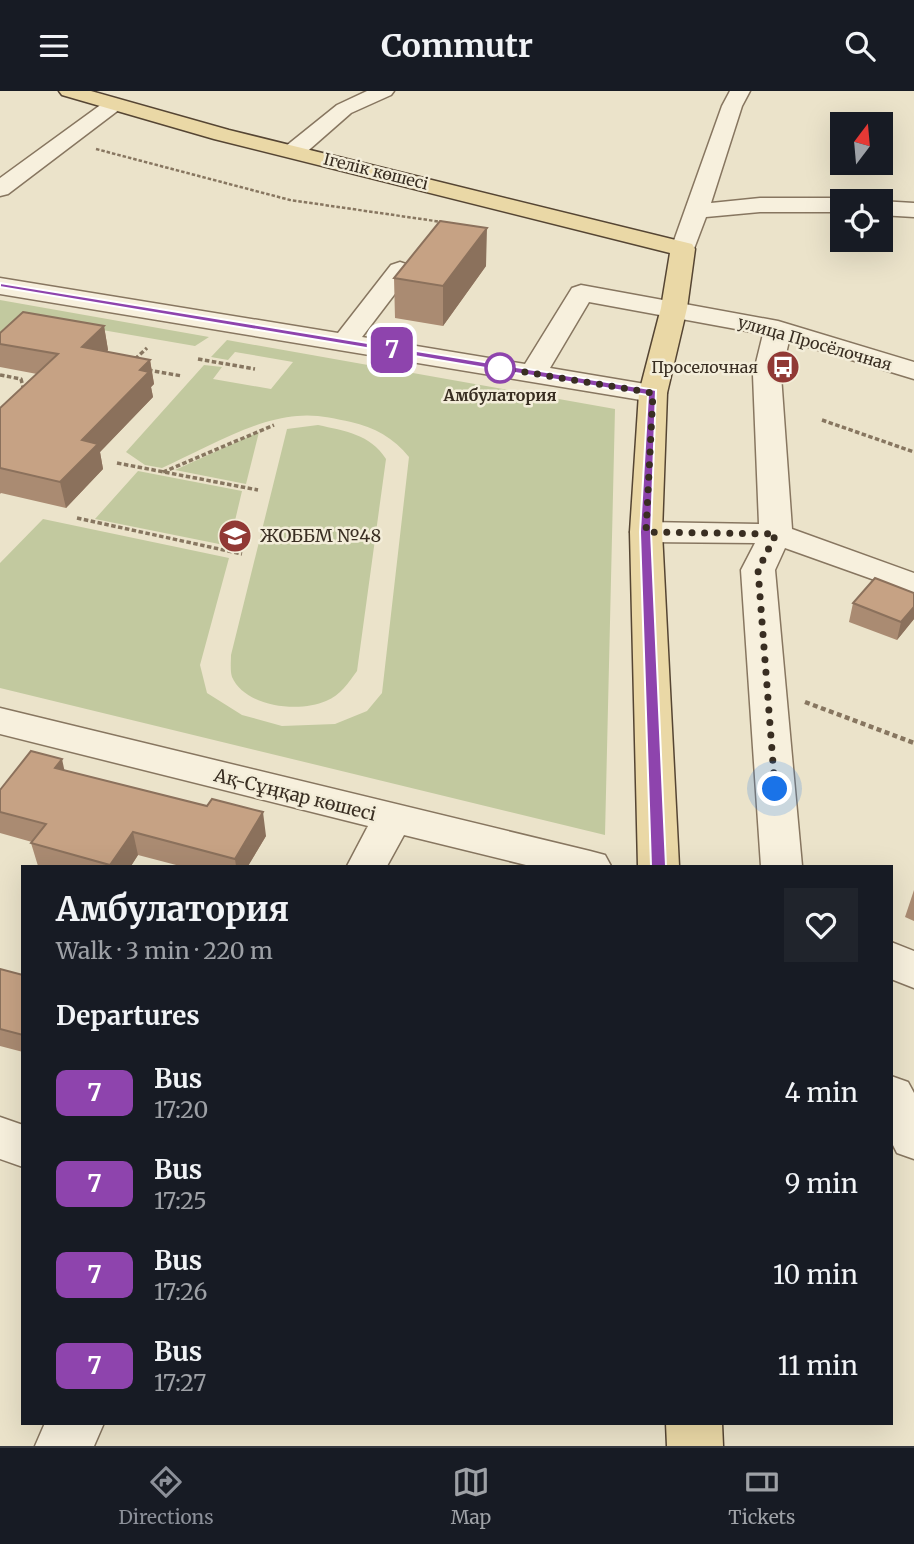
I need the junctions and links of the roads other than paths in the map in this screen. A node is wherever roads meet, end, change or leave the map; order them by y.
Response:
1 (69, 91) edge
2 (740, 91) edge
3 (384, 92) edge
4 (113, 105) junction
5 (294, 151) junction
6 (12, 156) dead end
7 (37, 160) junction
8 (0, 189) edge
9 (830, 205) edge
10 (893, 209) edge
11 (914, 210) edge
12 (696, 211) junction
13 (683, 249) junction
14 (400, 270) edge
15 (0, 286) edge
16 (674, 308) junction
17 (778, 329) junction
18 (344, 342) junction
19 (914, 371) edge
20 (533, 373) junction
21 (653, 393) junction
22 (646, 532) junction
23 (776, 534) junction
24 (914, 584) edge
25 (0, 721) edge
26 (392, 819) junction
27 (368, 865) edge
28 (586, 865) edge
29 (659, 865) edge
30 (782, 865) edge
31 (893, 960) edge
32 (914, 971) edge
33 (893, 1100) edge
34 (0, 1138) edge
35 (914, 1138) edge
36 (21, 1145) edge
37 (75, 1425) edge
38 (694, 1425) edge
39 (63, 1446) edge
40 (695, 1446) edge

1 - 4 main road, Ігелік көшесі
2 - 12 street
3 - 5 street
4 - 5 main road, Ігелік көшесі
4 - 7 street
5 - 13 main road, Ігелік көшесі
6 - 7 street
7 - 8 street
9 - 12 street
10 - 11 street
12 - 13 street
13 - 16 main road
14 - 18 street
15 - 18 street
16 - 17 street, улица Просёлочная
16 - 20 street, улица Просёлочная
16 - 21 main road
17 - 19 street, улица Просёлочная
17 - 23 street
18 - 20 street
20 - 21 street
21 - 22 main road
22 - 23 street
22 - 29 main road
23 - 24 street
23 - 30 street
25 - 26 street, Ақ-Сұңқар көшесі
26 - 27 street
26 - 28 street, Ақ-Сұңқар көшесі
31 - 32 street
33 - 35 street
34 - 36 street
37 - 39 street
38 - 40 main road

